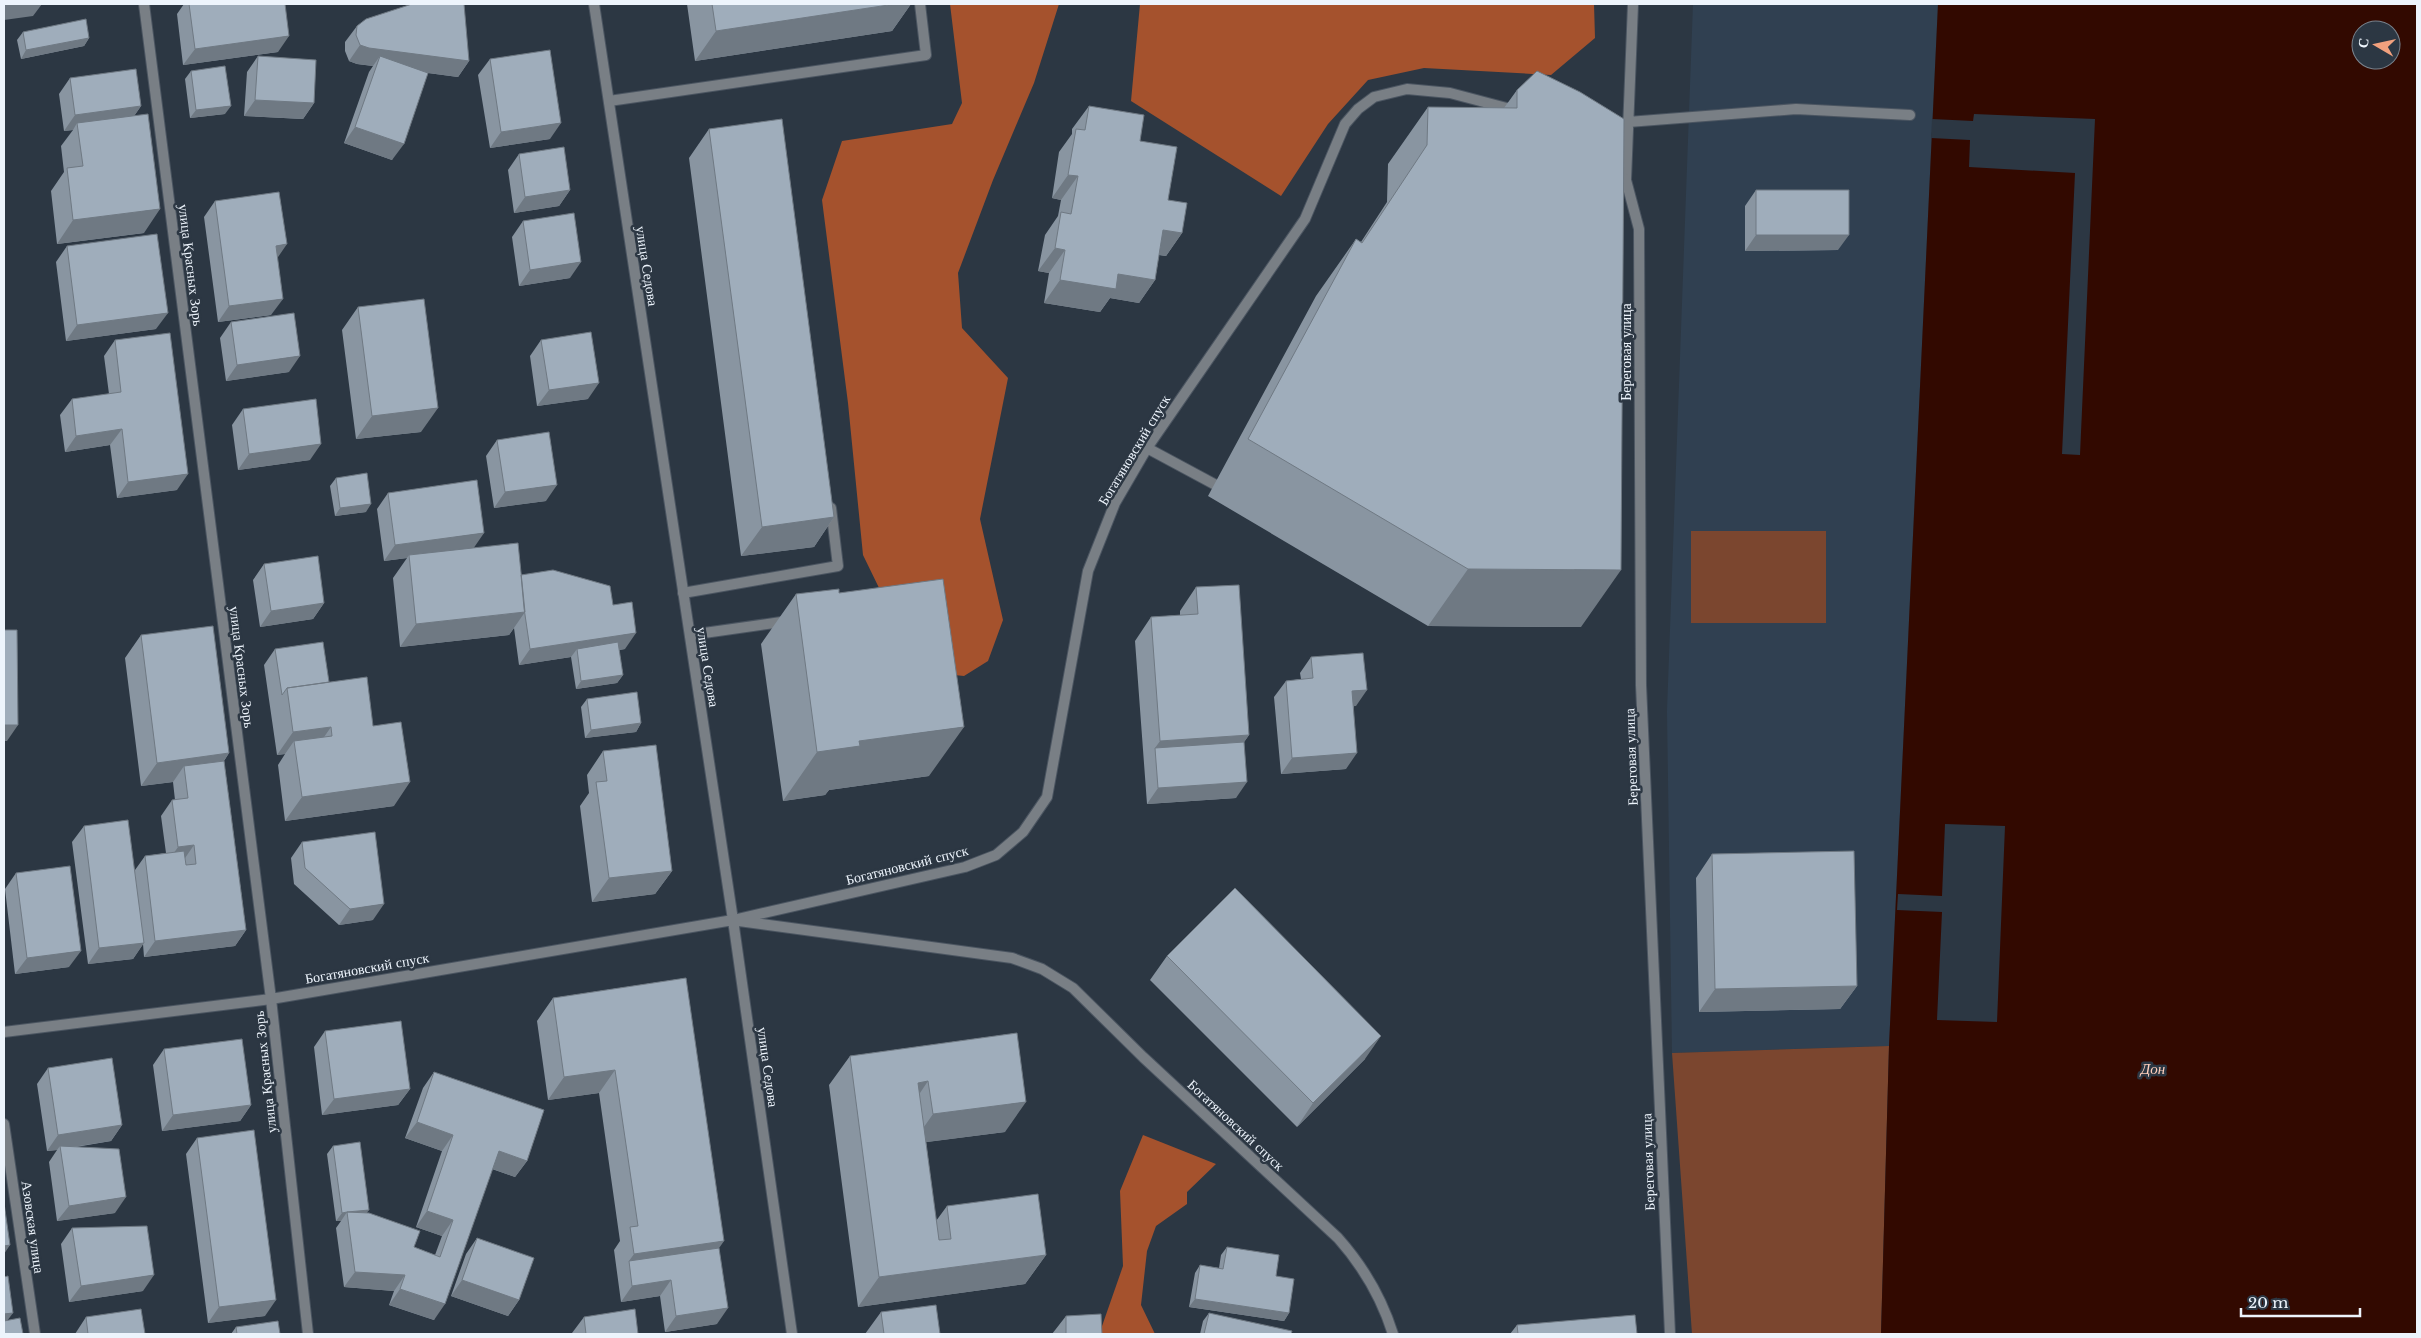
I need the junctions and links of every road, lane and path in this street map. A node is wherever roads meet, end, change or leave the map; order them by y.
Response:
1 (144, 4) edge
2 (594, 4) edge
3 (920, 4) edge
4 (1633, 4) edge
5 (608, 101) junction
6 (1528, 114) edge
7 (1910, 115) dead end
8 (1628, 122) junction
9 (1605, 163) edge
10 (1626, 180) junction
11 (1147, 448) junction
12 (830, 498) edge
13 (1240, 498) dead end
14 (683, 593) junction
15 (799, 620) edge
16 (690, 635) junction
17 (733, 920) junction
18 (271, 999) junction
19 (4, 1032) edge
20 (4, 1124) edge
21 (1389, 1322) junction
22 (35, 1334) edge
23 (308, 1334) edge
24 (792, 1334) edge
25 (1387, 1334) edge
26 (1393, 1334) edge
27 (1670, 1334) edge

1 - 18 street, улица Красных Зорь
2 - 5 street, улица Седова
3 - 5 street
4 - 8 street, Береговая улица
5 - 14 street, улица Седова
6 - 11 street, Богатяновский спуск
7 - 8 street
8 - 10 street, Береговая улица
9 - 10 street
10 - 27 street, Береговая улица
11 - 13 street
11 - 17 street, Богатяновский спуск
12 - 14 street
14 - 16 street, улица Седова
15 - 16 street
16 - 17 street, улица Седова
17 - 18 street, Богатяновский спуск
17 - 21 street, Богатяновский спуск
17 - 24 street, улица Седова
18 - 19 street, Богатяновский спуск
18 - 23 street, улица Красных Зорь
20 - 22 street, Азовская улица
21 - 25 street
21 - 26 street, Богатяновский спуск

